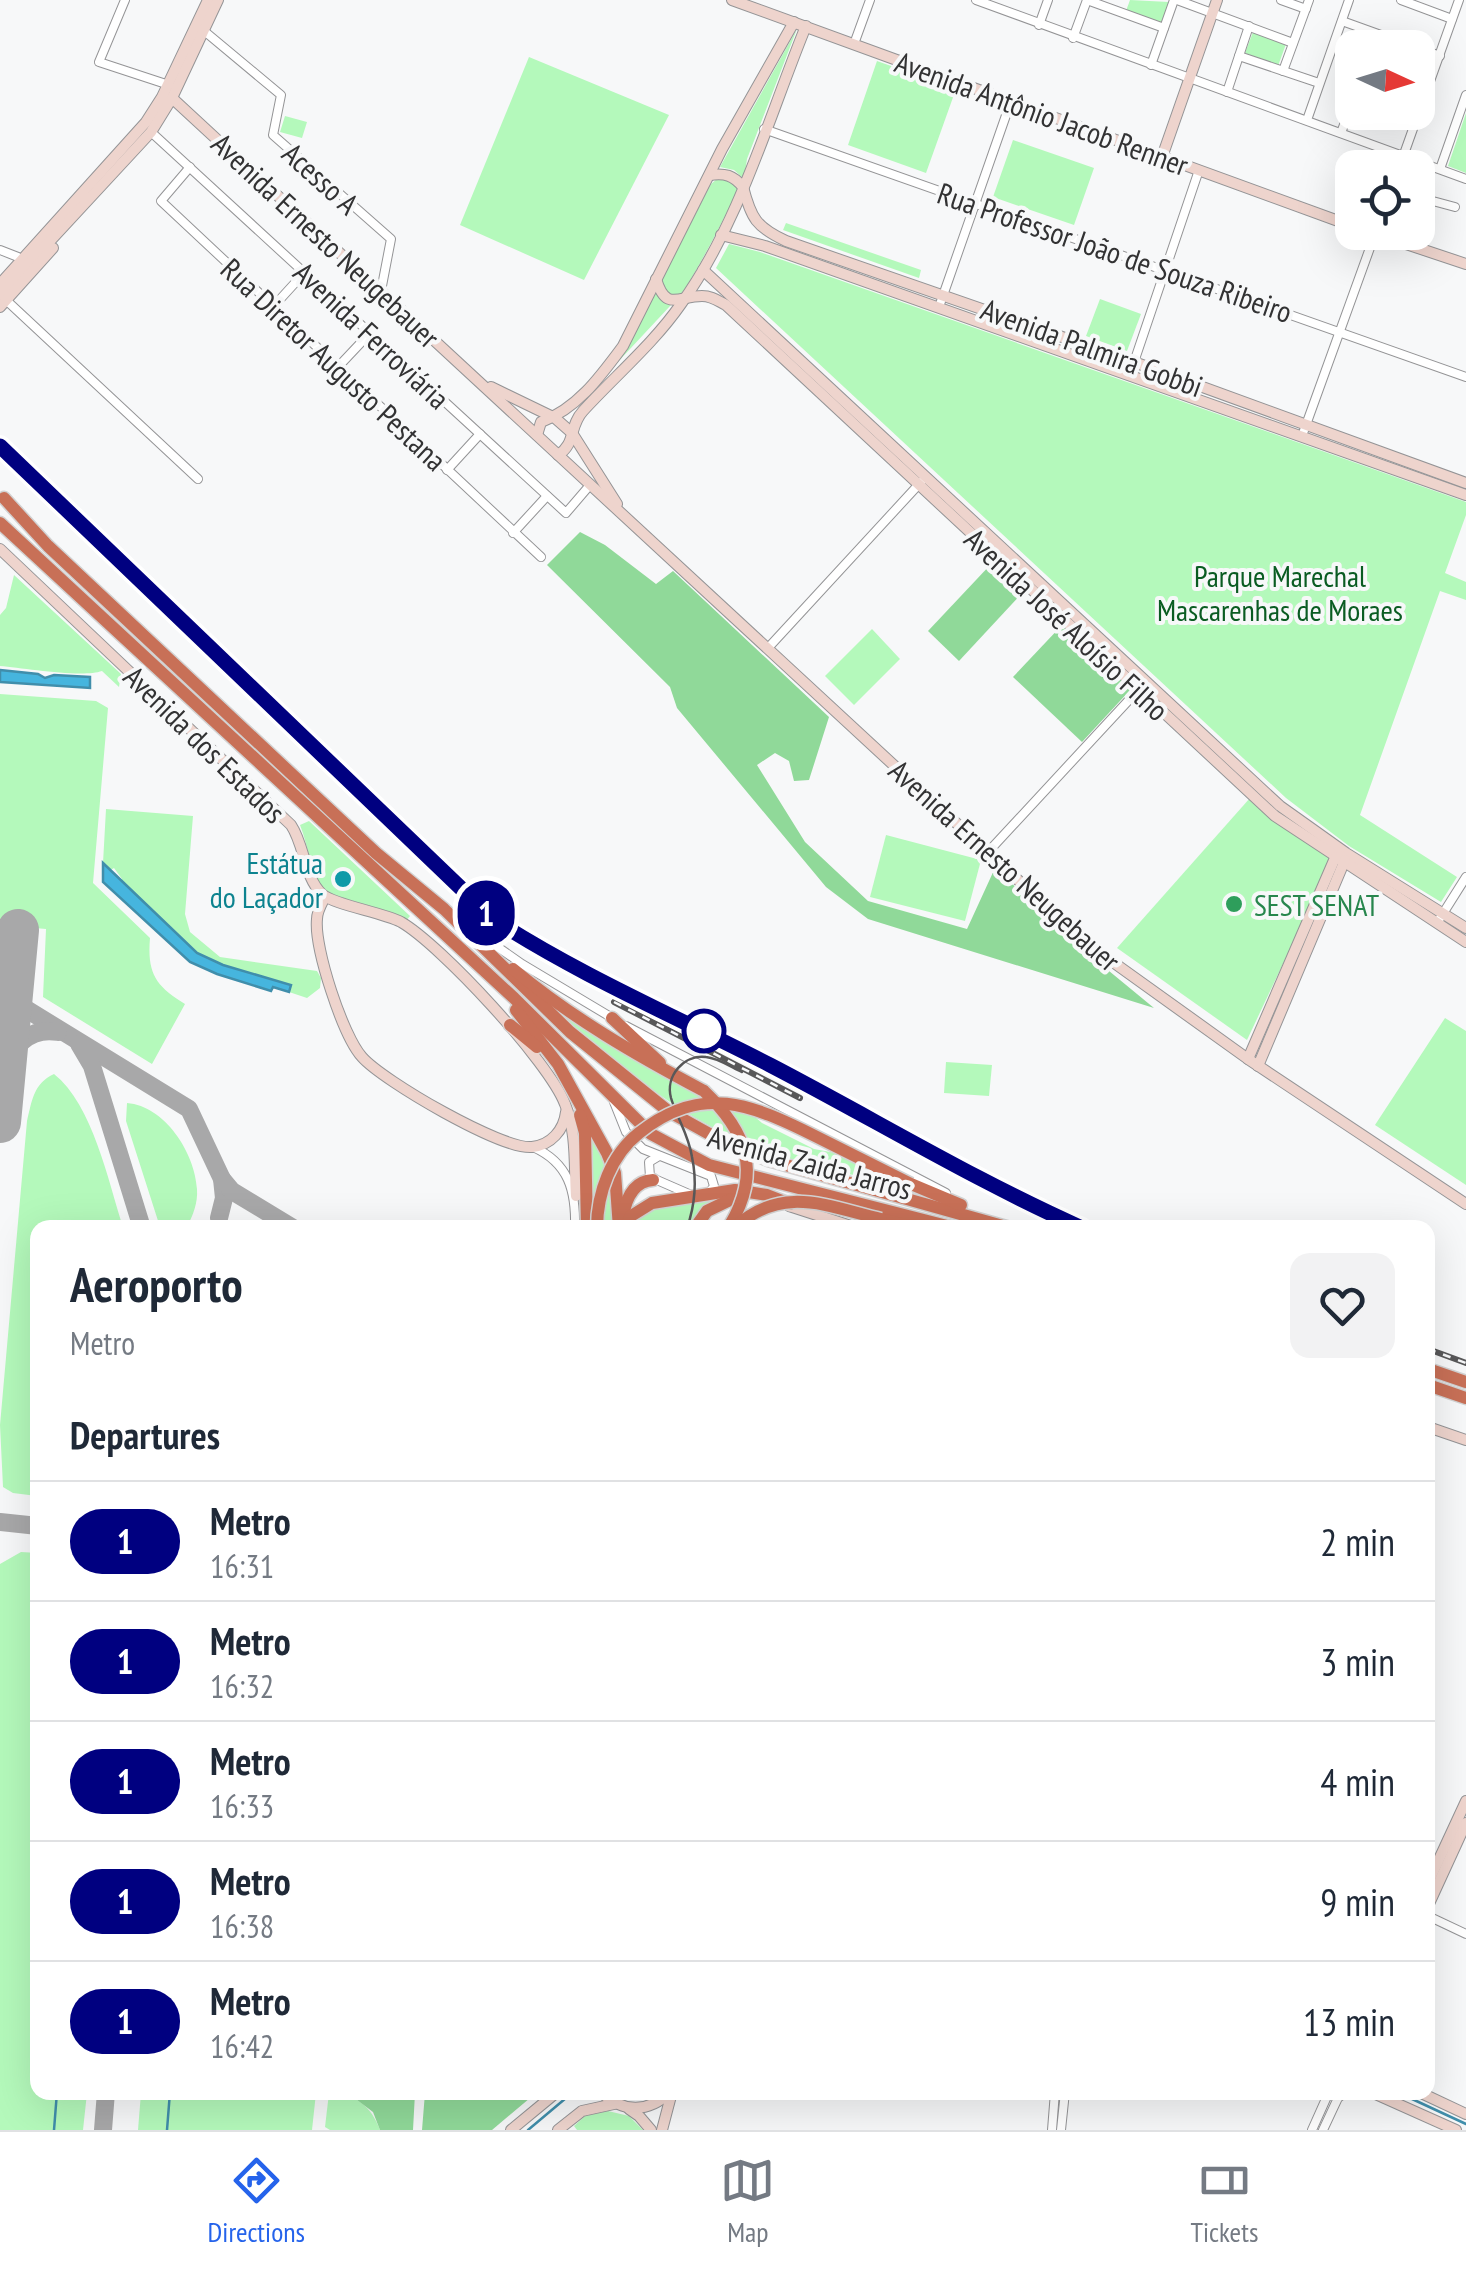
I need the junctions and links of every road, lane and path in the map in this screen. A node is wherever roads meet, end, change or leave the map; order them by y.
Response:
1 (125, 0) edge
2 (208, 0) edge
3 (218, 0) edge
4 (870, 0) edge
5 (1048, 0) edge
6 (1087, 0) edge
7 (1128, 0) edge
8 (1175, 0) edge
9 (1217, 0) edge
10 (1281, 0) edge
11 (1349, 0) edge
12 (1400, 0) edge
13 (1459, 0) edge
14 (736, 1) edge
15 (975, 1) edge
16 (1419, 3) edge
17 (1307, 5) edge
18 (1123, 13) junction
19 (1213, 14) junction
20 (1452, 19) junction
21 (1342, 20) junction
22 (800, 24) junction
23 (1038, 26) junction
24 (1249, 26) junction
25 (1164, 28) junction
26 (203, 30) junction
27 (1369, 30) edge
28 (1073, 38) junction
29 (1293, 43) junction
30 (854, 44) junction
31 (1435, 54) edge
32 (1239, 56) junction
33 (1440, 56) junction
34 (1151, 65) junction
35 (1435, 70) edge
36 (1283, 71) junction
37 (182, 78) junction
38 (1190, 79) junction
39 (1320, 83) junction
40 (167, 85) junction
41 (1227, 92) junction
42 (167, 98) junction
43 (1465, 100) edge
44 (1012, 102) junction
45 (1306, 120) junction
46 (764, 129) junction
47 (1342, 130) edge
48 (151, 132) junction
49 (1341, 133) junction
50 (1388, 150) edge
51 (1162, 156) junction
52 (190, 167) junction
53 (1435, 167) edge
54 (1440, 169) junction
55 (1200, 170) junction
56 (710, 174) junction
57 (1466, 178) edge
58 (744, 187) junction
59 (1435, 202) edge
60 (975, 203) junction
61 (1455, 207) dead end
62 (1335, 220) edge
63 (68, 222) junction
64 (721, 235) junction
65 (0, 250) edge
66 (1367, 250) edge
67 (1424, 250) edge
68 (26, 257) junction
69 (1466, 264) edge
70 (1166, 269) junction
71 (703, 270) junction
72 (304, 273) junction
73 (656, 279) junction
74 (0, 280) edge
75 (381, 292) junction
76 (943, 294) junction
77 (684, 300) junction
78 (2, 301) edge
79 (273, 307) junction
80 (939, 308) junction
81 (370, 332) junction
82 (1340, 332) junction
83 (337, 368) junction
84 (1132, 368) junction
85 (1466, 377) edge
86 (480, 381) junction
87 (555, 418) junction
88 (1305, 430) junction
89 (572, 433) junction
90 (480, 434) junction
91 (537, 434) junction
92 (558, 455) junction
93 (446, 470) junction
94 (198, 479) dead end
95 (921, 482) junction
96 (590, 485) junction
97 (1466, 490) edge
98 (2, 495) edge
99 (547, 496) junction
100 (626, 518) junction
101 (0, 522) edge
102 (514, 533) junction
103 (0, 549) edge
104 (540, 558) dead end
105 (768, 648) junction
106 (1142, 686) junction
107 (988, 852) junction
108 (1342, 859) junction
109 (1466, 876) edge
110 (325, 898) junction
111 (444, 910) junction
112 (1440, 918) junction
113 (1466, 928) edge
114 (1466, 942) edge
115 (490, 976) junction
116 (612, 1018) junction
117 (510, 1025) junction
118 (1253, 1062) junction
119 (558, 1064) junction
120 (673, 1074) junction
121 (612, 1098) junction
122 (570, 1099) junction
123 (533, 1147) junction
124 (662, 1156) junction
125 (653, 1180) junction
126 (576, 1196) junction
127 (702, 1197) junction
128 (1466, 1204) edge
129 (793, 1205) junction
130 (975, 1210) junction
131 (575, 1220) edge
132 (587, 1220) edge
133 (597, 1220) edge
134 (621, 1220) edge
135 (624, 1220) edge
136 (628, 1220) edge
137 (702, 1220) edge
138 (734, 1220) edge
139 (743, 1220) edge
140 (755, 1220) edge
141 (835, 1220) edge
142 (885, 1220) edge
143 (923, 1220) edge
144 (982, 1220) edge
145 (1000, 1220) edge
146 (1435, 1371) edge
147 (1466, 1382) edge
148 (1435, 1387) edge
149 (1466, 1398) edge
150 (1435, 1429) edge
151 (1466, 1440) edge
152 (1466, 1801) edge
153 (1466, 1823) edge
154 (1449, 1849) junction
155 (1466, 1857) edge
156 (1435, 1872) edge
157 (1435, 1887) edge
158 (1435, 1919) edge
159 (1466, 1934) edge
160 (1435, 2099) edge
161 (547, 2100) edge
162 (609, 2100) edge
163 (659, 2100) edge
164 (669, 2100) edge
165 (1055, 2100) edge
166 (1064, 2100) edge
167 (1325, 2100) edge
168 (1337, 2100) edge
169 (1389, 2100) edge
170 (614, 2104) junction
171 (628, 2108) junction
172 (1466, 2114) edge
173 (511, 2130) edge
174 (558, 2130) edge
175 (650, 2130) edge
176 (662, 2130) edge
177 (1052, 2130) edge
178 (1061, 2130) edge
179 (1312, 2130) edge
180 (1323, 2130) edge
181 (1456, 2130) edge

1 - 40 street
2 - 40 street
3 - 26 street
4 - 30 street
5 - 23 street
6 - 18 street
6 - 28 street
7 - 18 street
8 - 19 street
8 - 25 street
9 - 19 street
10 - 17 street
11 - 21 street
12 - 16 street
13 - 20 street
14 - 22 street, Avenida Antônio Jacob Renner
15 - 23 street
16 - 20 street
17 - 29 street
18 - 25 street
19 - 24 street
19 - 38 street
20 - 33 street
21 - 27 street
21 - 39 street
22 - 30 street, Avenida Antônio Jacob Renner
22 - 46 street
22 - 56 street
23 - 28 street
24 - 29 street
24 - 32 street
25 - 34 street
26 - 37 street
26 - 75 street, Acesso A
28 - 34 street
29 - 36 street
30 - 44 street, Avenida Antônio Jacob Renner
31 - 33 street
32 - 36 street
32 - 41 street
33 - 35 street
34 - 38 street
36 - 39 street
37 - 40 street
37 - 42 street
38 - 41 street
38 - 51 street
39 - 45 street
40 - 42 street
41 - 45 street
42 - 48 street
42 - 68 street
42 - 75 street, Avenida Ernesto Neugebauer
43 - 54 street
44 - 51 street, Avenida Antônio Jacob Renner
44 - 60 street
45 - 49 street
46 - 58 street
46 - 60 street, Rua Professor João de Souza Ribeiro
47 - 49 street
48 - 52 street, Avenida Ferroviária
48 - 63 street
49 - 50 street
51 - 55 street, Avenida Antônio Jacob Renner
52 - 72 street, Avenida Ferroviária
52 - 79 street, Rua Diretor Augusto Pestana
53 - 54 street
54 - 57 street
55 - 62 street, Avenida Antônio Jacob Renner
55 - 70 street
56 - 58 street
56 - 73 street
58 - 64 street
58 - 76 street, Avenida Palmira Gobbi
59 - 61 street
60 - 70 street, Rua Professor João de Souza Ribeiro
60 - 76 street
63 - 68 street
63 - 78 street
64 - 71 street
64 - 80 street, Avenida Palmira Gobbi
65 - 68 street
66 - 82 street
67 - 69 street
68 - 74 street
68 - 78 street
70 - 82 street, Rua Professor João de Souza Ribeiro
70 - 84 street
71 - 77 street
71 - 95 street, Avenida José Aloísio Filho
72 - 79 street
72 - 81 street, Avenida Ferroviária
73 - 77 street
73 - 87 street
75 - 86 street, Avenida Ernesto Neugebauer
76 - 80 street
76 - 84 street, Avenida Palmira Gobbi
77 - 89 street
77 - 95 street, Avenida José Aloísio Filho
78 - 94 street
79 - 83 street, Rua Diretor Augusto Pestana
80 - 84 street, Avenida Palmira Gobbi
81 - 83 street
81 - 90 street, Avenida Ferroviária
82 - 85 street, Rua Professor João de Souza Ribeiro
82 - 88 street
83 - 93 street, Rua Diretor Augusto Pestana
84 - 88 street, Avenida Palmira Gobbi
86 - 87 street, Avenida Ernesto Neugebauer
86 - 91 street, Avenida Ernesto Neugebauer
87 - 89 street, Avenida Ernesto Neugebauer
87 - 91 street
88 - 97 street, Avenida Palmira Gobbi
89 - 92 street
89 - 100 street, Avenida Ernesto Neugebauer
90 - 93 street
90 - 99 street, Avenida Ferroviária
91 - 92 street, Avenida Ernesto Neugebauer
92 - 96 street, Avenida Ernesto Neugebauer
93 - 102 street, Rua Diretor Augusto Pestana
95 - 105 street
95 - 106 street, Avenida José Aloísio Filho
96 - 99 street
96 - 100 street, Avenida Ernesto Neugebauer
98 - 111 highway, Avenida Zaida Jarros
99 - 102 street
100 - 105 street, Avenida Ernesto Neugebauer
101 - 115 highway, Avenida Zaida Jarros
102 - 104 street, Rua Diretor Augusto Pestana
103 - 110 street, Avenida dos Estados
105 - 107 street, Avenida Ernesto Neugebauer
106 - 107 street
106 - 108 street, Avenida José Aloísio Filho
107 - 118 street, Avenida Ernesto Neugebauer
108 - 112 street, Avenida José Aloísio Filho
108 - 118 street
109 - 112 street
110 - 117 street
110 - 123 street
111 - 116 street
111 - 120 highway
111 - 144 highway, Avenida Zaida Jarros
112 - 113 street, Avenida José Aloísio Filho
112 - 114 street, Avenida José Aloísio Filho
115 - 119 highway
115 - 121 highway, Avenida Zaida Jarros
116 - 120 highway
116 - 130 street
117 - 119 highway
117 - 122 street
118 - 128 street, Avenida Ernesto Neugebauer
119 - 122 highway
120 - 138 highway, bridge
121 - 124 street
121 - 143 highway, Avenida Zaida Jarros
122 - 123 street
122 - 126 street
122 - 132 highway
122 - 134 highway
123 - 126 street
124 - 125 street
124 - 127 street
125 - 127 street
125 - 135 highway
126 - 131 street
127 - 129 highway
127 - 136 highway
129 - 137 highway
129 - 140 street
129 - 141 street
130 - 133 highway, bridge
130 - 145 highway
139 - 142 highway, bridge
146 - 147 highway
148 - 149 highway
150 - 151 street
152 - 154 street
153 - 154 street
154 - 155 street
154 - 156 street
154 - 157 street
158 - 159 street
160 - 172 street
161 - 173 street
162 - 170 street
163 - 171 street
164 - 176 street
165 - 177 street
166 - 178 street
167 - 179 street
168 - 180 street
169 - 181 street
170 - 171 street
170 - 174 street
171 - 175 street

